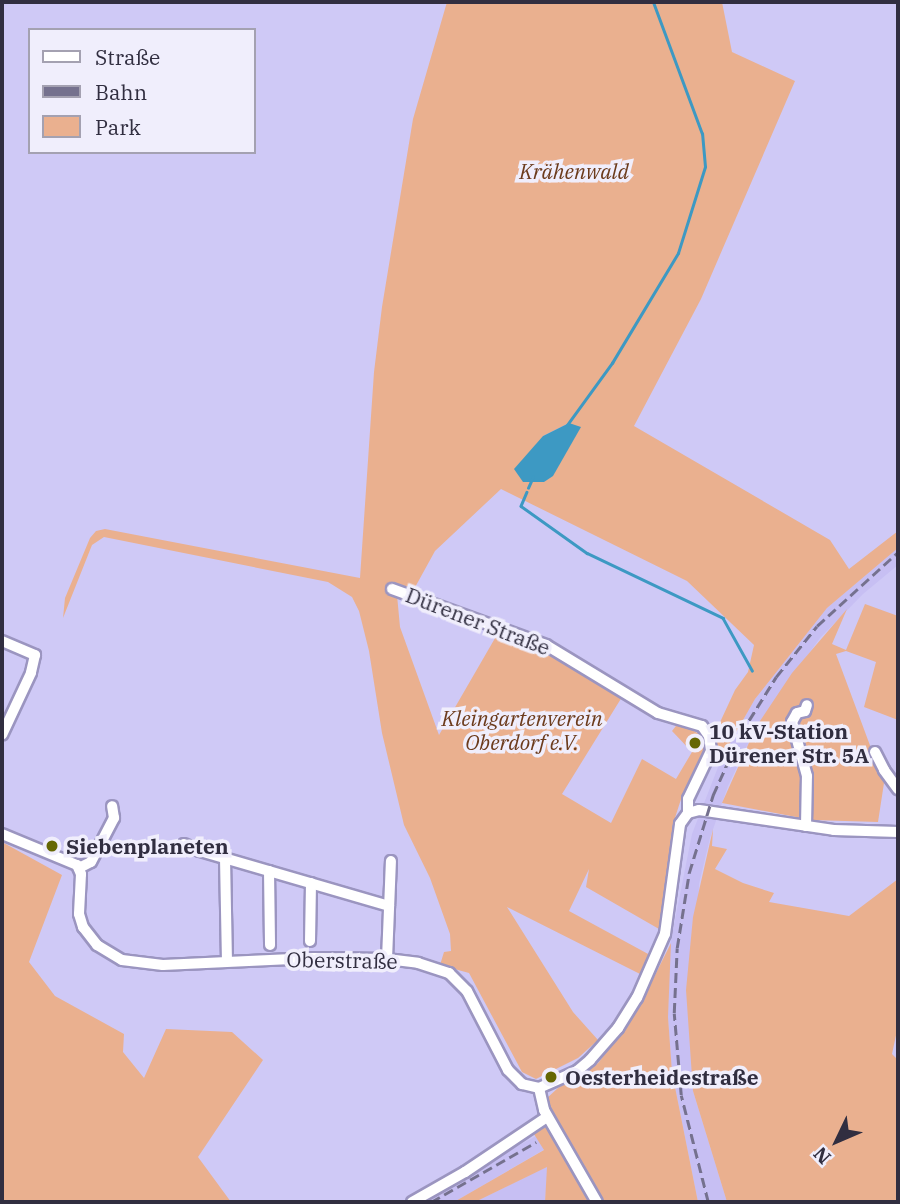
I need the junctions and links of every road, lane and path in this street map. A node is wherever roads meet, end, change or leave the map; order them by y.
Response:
1 (392, 589) dead end
2 (2, 641) edge
3 (807, 705) dead end
4 (2, 735) edge
5 (876, 752) dead end
6 (898, 789) edge
7 (112, 806) dead end
8 (688, 813) junction
9 (806, 826) junction
10 (898, 832) edge
11 (2, 834) edge
12 (184, 844) dead end
13 (225, 858) junction
14 (391, 861) dead end
15 (79, 868) junction
16 (270, 871) junction
17 (311, 884) junction
18 (389, 906) junction
19 (270, 945) dead end
20 (313, 958) junction
21 (387, 959) junction
22 (227, 961) junction
23 (539, 1088) junction
24 (547, 1116) junction
25 (412, 1202) edge
26 (597, 1202) edge

1 - 8 street, Dürener Straße
2 - 4 street
3 - 9 street
5 - 6 street
7 - 15 street
8 - 9 street
8 - 23 street
9 - 10 street
11 - 15 street
12 - 13 street
13 - 16 street
13 - 22 street
14 - 18 street
15 - 22 street, Oberstraße
16 - 17 street
16 - 19 street
17 - 18 street
17 - 20 street
18 - 21 street
20 - 21 street, Oberstraße
20 - 22 street, Oberstraße
21 - 23 street, Oberstraße
23 - 24 street
24 - 25 street
24 - 26 street

